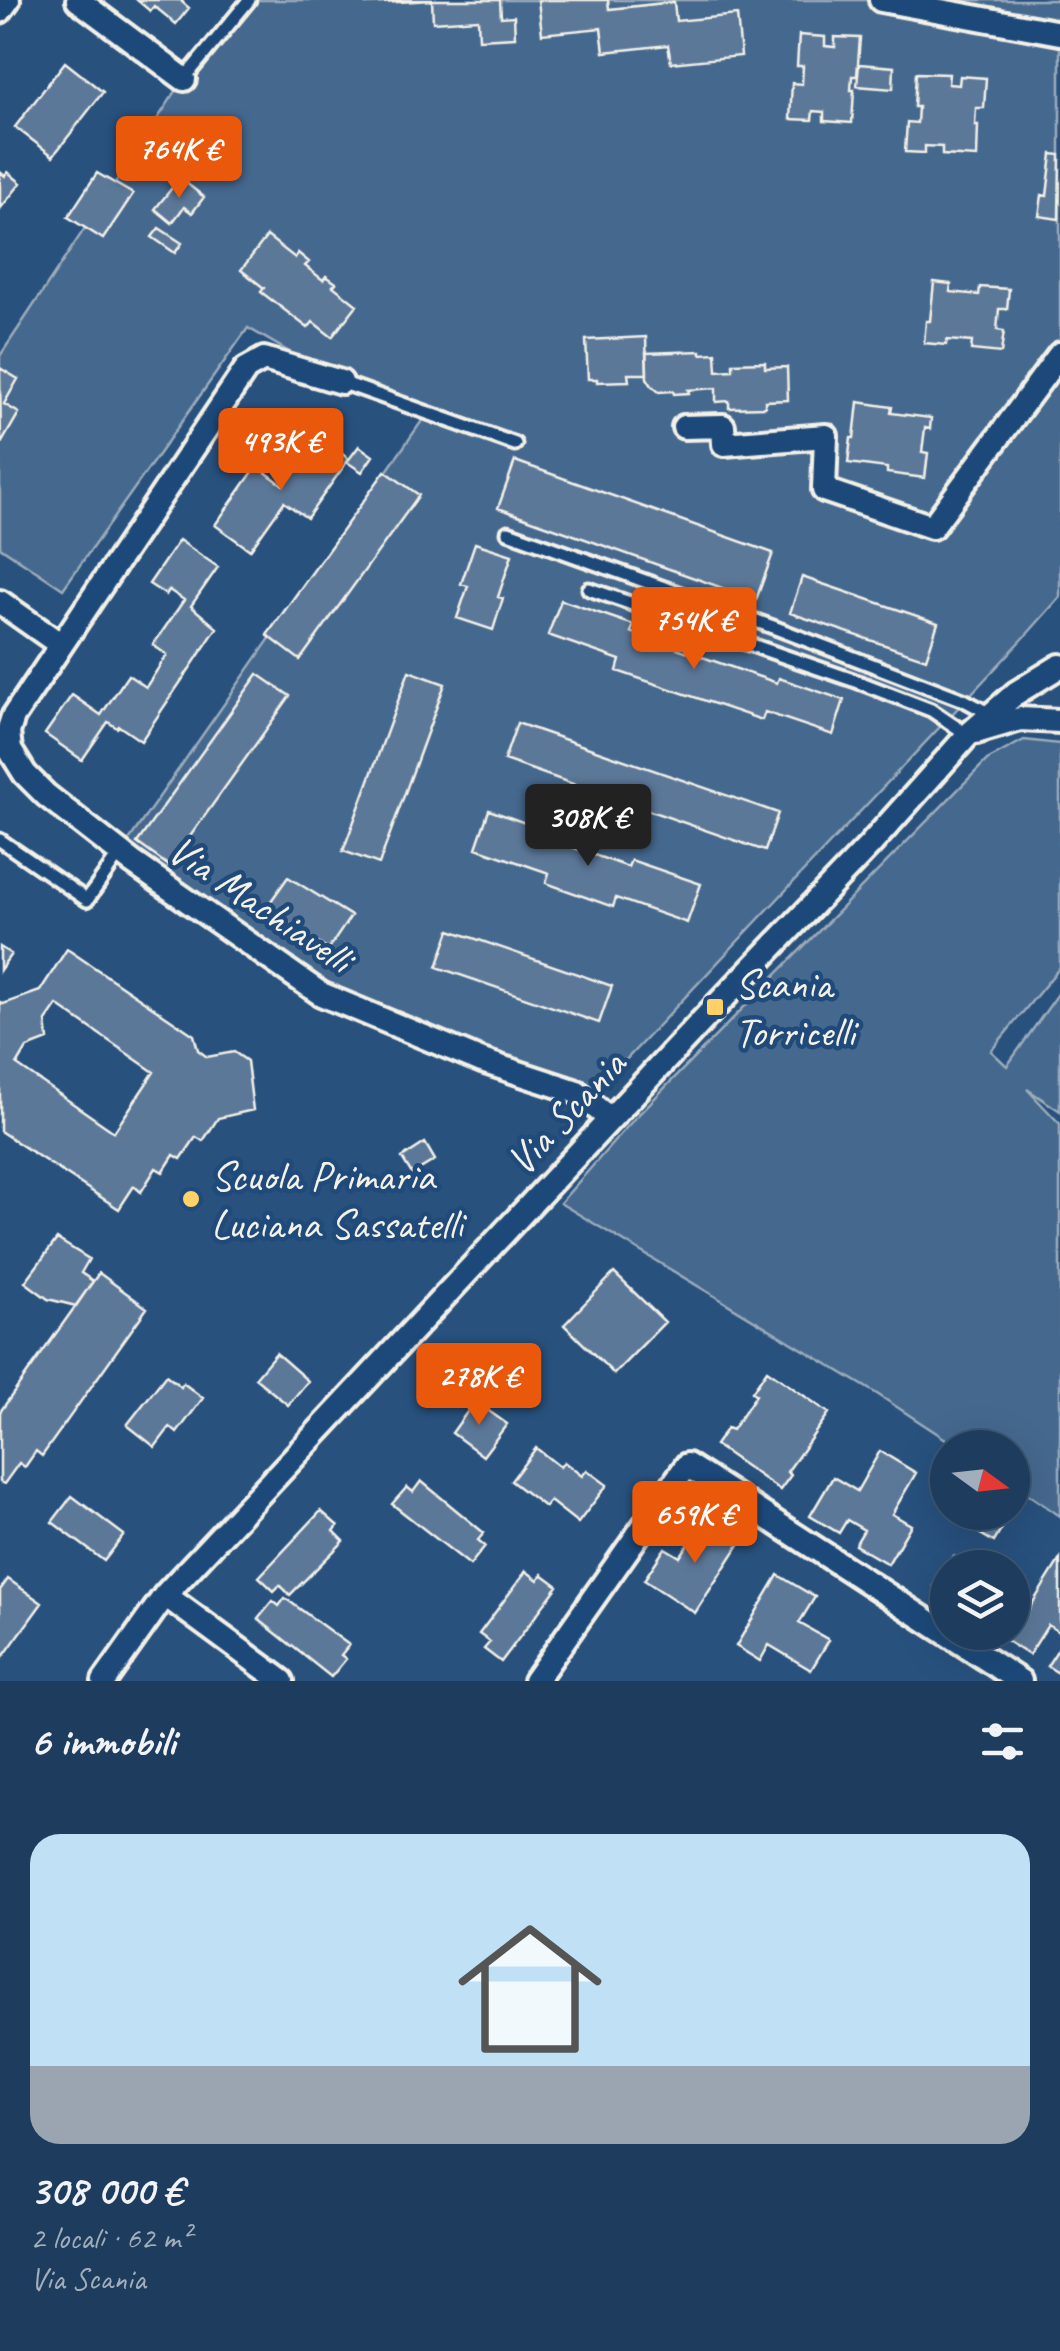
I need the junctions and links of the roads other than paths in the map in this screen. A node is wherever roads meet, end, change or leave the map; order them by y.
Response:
1 (8, 0) edge
2 (78, 0) edge
3 (249, 0) edge
4 (880, 0) edge
5 (0, 12) edge
6 (1060, 34) edge
7 (184, 80) joint
8 (1059, 357) edge
9 (342, 382) joint
10 (684, 427) dead end
11 (515, 444) dead end
12 (508, 532) dead end
13 (589, 589) dead end
14 (0, 602) edge
15 (61, 644) junction
16 (1060, 666) edge
17 (999, 718) junction
18 (1060, 721) edge
19 (968, 735) junction
20 (5, 751) edge
21 (0, 840) edge
22 (120, 853) junction
23 (610, 1119) junction
24 (165, 1595) junction
25 (104, 1681) edge
26 (282, 1681) edge
27 (535, 1681) edge
28 (1020, 1681) edge

1 - 5 street
2 - 7 street
3 - 7 lane
4 - 6 street
8 - 10 street
9 - 11 lane
9 - 15 street, Via Machiavelli
12 - 17 lane
13 - 19 lane
14 - 15 street
15 - 20 street, Via Machiavelli
16 - 17 street, Via Scania
17 - 18 street, Via Scania
17 - 19 street, Via Scania
19 - 23 street, Via Scania
20 - 22 street, Via Machiavelli
21 - 22 lane
22 - 23 street, Via Machiavelli
23 - 24 street, Via Scania
24 - 25 street, Via Scania
24 - 26 street
27 - 28 street

